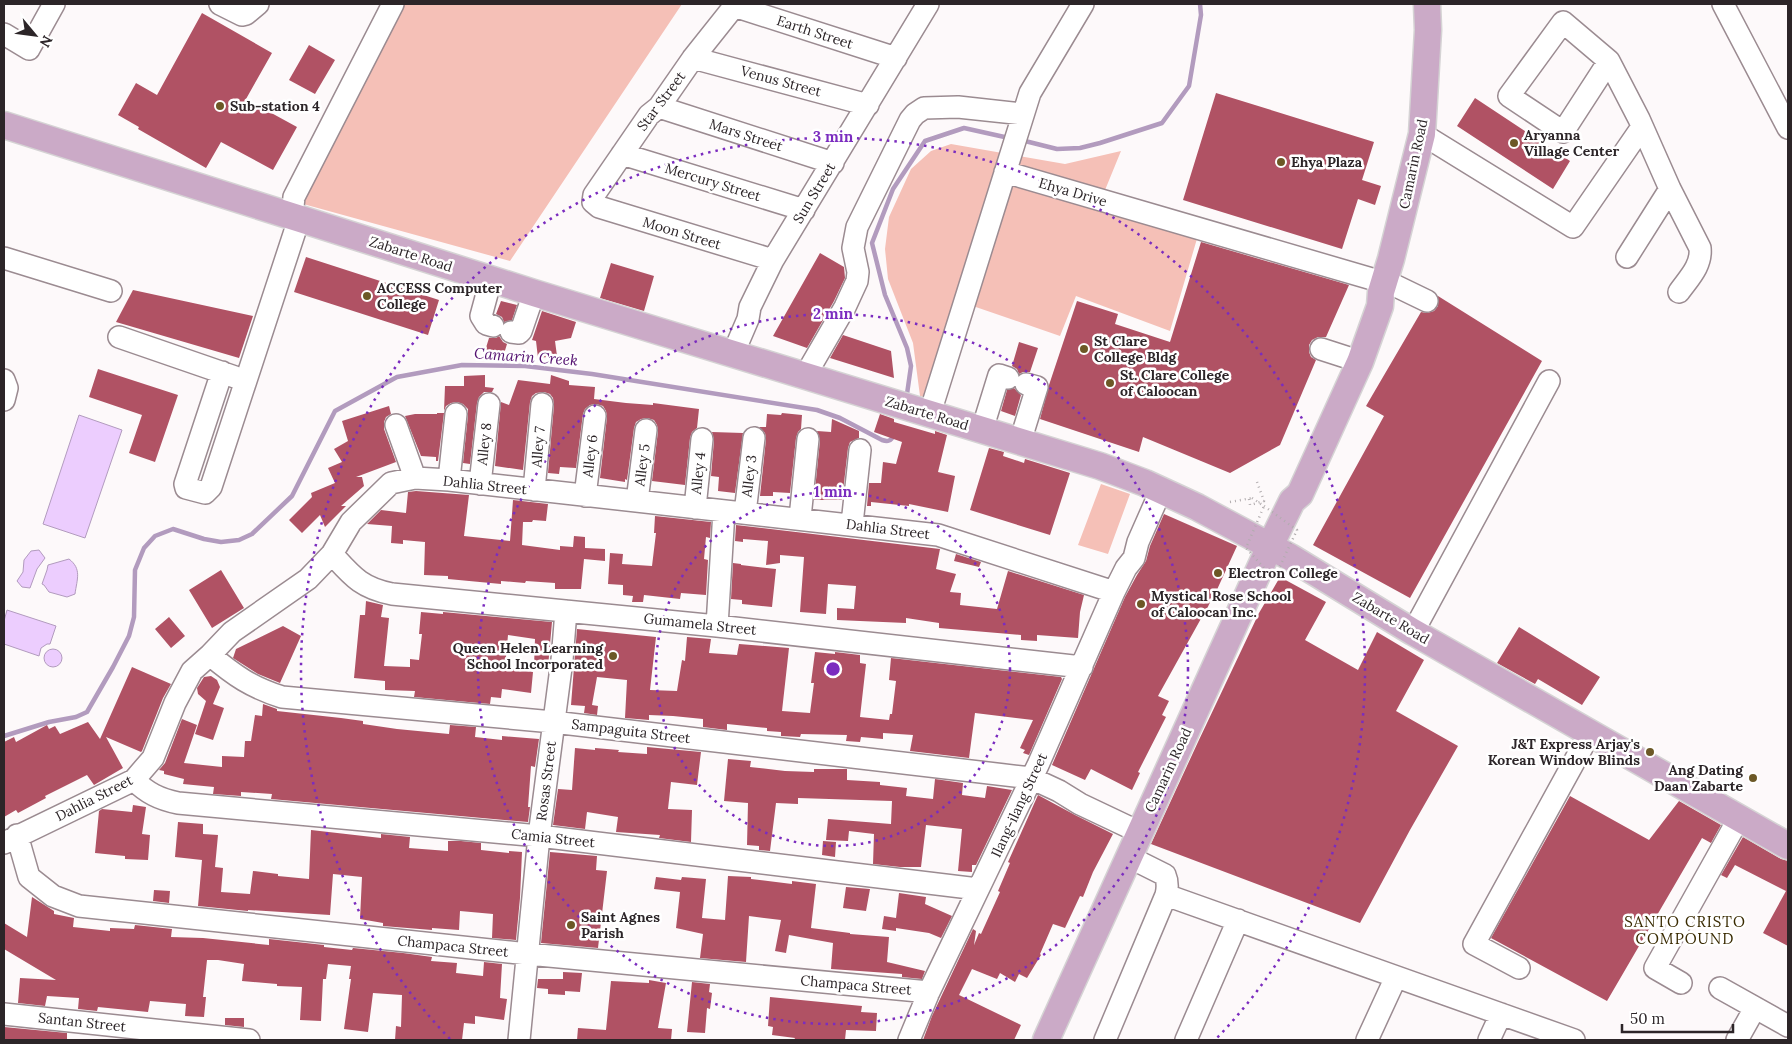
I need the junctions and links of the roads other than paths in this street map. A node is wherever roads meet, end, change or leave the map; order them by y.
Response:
1 (54, 4) edge
2 (220, 4) edge
3 (258, 4) edge
4 (393, 4) edge
5 (1083, 4) edge
6 (1427, 4) edge
7 (1723, 4) edge
8 (735, 5) edge
9 (922, 5) edge
10 (4, 34) edge
11 (693, 58) junction
12 (896, 58) junction
13 (1609, 61) junction
14 (868, 105) junction
15 (659, 107) junction
16 (1021, 121) junction
17 (4, 125) edge
18 (1642, 127) junction
19 (1788, 128) edge
20 (1422, 134) junction
21 (622, 154) junction
22 (832, 162) junction
23 (1008, 165) junction
24 (1670, 189) junction
25 (594, 202) joint
26 (804, 210) junction
27 (292, 216) junction
28 (1627, 257) dead end
29 (4, 258) edge
30 (773, 260) junction
31 (491, 279) junction
32 (1382, 287) junction
33 (111, 291) dead end
34 (1679, 292) dead end
35 (534, 293) junction
36 (1427, 301) dead end
37 (118, 338) dead end
38 (1321, 348) dead end
39 (726, 352) junction
40 (1352, 359) junction
41 (222, 372) junction
42 (805, 376) junction
43 (4, 380) edge
44 (245, 380) junction
45 (1549, 381) dead end
46 (4, 400) edge
47 (488, 404) dead end
48 (542, 404) dead end
49 (930, 413) junction
50 (456, 414) dead end
51 (595, 416) dead end
52 (396, 425) dead end
53 (646, 430) dead end
54 (982, 430) junction
55 (754, 438) dead end
56 (702, 439) dead end
57 (808, 439) dead end
58 (1020, 442) junction
59 (860, 450) dead end
60 (415, 478) junction
61 (449, 480) junction
62 (480, 484) junction
63 (534, 490) junction
64 (1161, 490) junction
65 (585, 496) junction
66 (637, 501) junction
67 (1292, 501) junction
68 (694, 508) junction
69 (734, 512) junction
70 (800, 518) junction
71 (852, 524) junction
72 (1270, 546) junction
73 (332, 554) junction
74 (1114, 592) junction
75 (566, 611) junction
76 (717, 626) junction
77 (1413, 632) junction
78 (210, 655) junction
79 (1082, 667) junction
80 (553, 722) junction
81 (1590, 733) junction
82 (1031, 778) junction
83 (134, 780) junction
84 (1739, 818) junction
85 (1141, 828) junction
86 (539, 836) junction
87 (10, 839) edge
88 (1788, 846) edge
89 (1129, 857) junction
90 (978, 889) junction
91 (1166, 895) junction
92 (1238, 920) junction
93 (528, 954) junction
94 (1519, 968) dead end
95 (1396, 976) junction
96 (1681, 983) dead end
97 (1720, 988) dead end
98 (929, 992) junction
99 (1755, 1008) junction
100 (4, 1014) edge
101 (1501, 1014) junction
102 (1788, 1026) edge
103 (249, 1040) edge
104 (519, 1040) edge
105 (910, 1040) edge
106 (1046, 1040) edge
107 (1104, 1040) edge
108 (1186, 1040) edge
109 (1367, 1040) edge
110 (1489, 1040) edge
111 (1574, 1040) edge
112 (1737, 1040) edge

1 - 10 street
2 - 3 street
4 - 27 street
5 - 16 street
6 - 20 main road, Camarin Road
7 - 19 street
8 - 11 street, Star Street
8 - 12 street, Earth Street
9 - 12 street, Sun Street
11 - 14 street, Venus Street
11 - 15 street, Star Street
12 - 14 street, Sun Street
13 - 13 street
13 - 18 street
14 - 22 street, Sun Street
15 - 21 street, Star Street
15 - 22 street, Mars Street
16 - 23 street
16 - 42 street
17 - 27 main road, Zabarte Road
18 - 20 street
18 - 24 street
20 - 32 main road, Camarin Road
21 - 25 street, Star Street
21 - 26 street, Mercury Street
22 - 26 street, Sun Street
23 - 32 street, Ehya Drive
23 - 49 street
24 - 28 street
24 - 34 street
25 - 30 street, Moon Street
26 - 30 street, Sun Street
27 - 31 main road, Zabarte Road
27 - 44 street
29 - 33 street
30 - 39 street, Sun Street
31 - 35 main road, Zabarte Road
31 - 35 street
32 - 36 street, Ehya Drive
32 - 40 main road, Camarin Road
32 - 67 main road, Camarin Road
35 - 39 main road, Zabarte Road
37 - 41 street
38 - 40 street
39 - 42 main road, Zabarte Road
40 - 67 main road, Camarin Road
41 - 44 street
41 - 44 street
42 - 49 main road, Zabarte Road
43 - 46 street
45 - 77 street
47 - 62 street, Alley 8
48 - 63 street, Alley 7
49 - 54 main road, Zabarte Road
50 - 61 street
51 - 65 street, Alley 6
52 - 60 street
53 - 66 street, Alley 5
54 - 58 main road, Zabarte Road
54 - 58 street
55 - 69 street, Alley 3
56 - 68 street, Alley 4
57 - 70 street
58 - 64 main road, Zabarte Road
59 - 71 street
60 - 61 street, Dahlia Street
60 - 73 street, Dahlia Street
61 - 62 street, Dahlia Street
62 - 63 street, Dahlia Street
63 - 65 street, Dahlia Street
64 - 72 main road, Zabarte Road
64 - 74 street, Ilang-ilang Street
65 - 66 street, Dahlia Street
66 - 68 street, Dahlia Street
67 - 72 main road, Camarin Road
68 - 69 street, Dahlia Street
69 - 70 street, Dahlia Street
69 - 76 street, Alley 3
70 - 71 street, Dahlia Street
71 - 74 street, Dahlia Street
72 - 77 main road, Zabarte Road
72 - 85 main road, Camarin Road
73 - 75 street, Gumamela Street
73 - 78 street, Dahlia Street
74 - 79 street, Ilang-ilang Street
75 - 76 street, Gumamela Street
75 - 80 street, Rosas Street
76 - 79 street, Gumamela Street
77 - 81 main road, Zabarte Road
78 - 80 street, Sampaguita Street
78 - 83 street, Dahlia Street
79 - 82 street, Ilang-ilang Street
80 - 82 street, Sampaguita Street
80 - 86 street, Rosas Street
81 - 84 main road, Zabarte Road
81 - 94 street
82 - 85 street, Sampaguita Street
82 - 90 street, Ilang-ilang Street
83 - 86 street, Camia Street
83 - 87 street, Dahlia Street
84 - 88 main road, Zabarte Road
84 - 96 street
85 - 89 main road, Camarin Road
86 - 90 street, Camia Street
86 - 93 street, Rosas Street
87 - 93 street, Champaca Street
89 - 91 street
89 - 106 main road, Camarin Road
90 - 98 street, Ilang-ilang Street
91 - 92 street
91 - 107 street
92 - 95 street
92 - 108 street
93 - 98 street, Champaca Street
93 - 104 street, Rosas Street
95 - 101 street
95 - 109 street
97 - 99 street
98 - 105 street, Ilang-ilang Street
99 - 102 street
99 - 112 street
100 - 103 street, Santan Street
101 - 110 street
101 - 111 street

